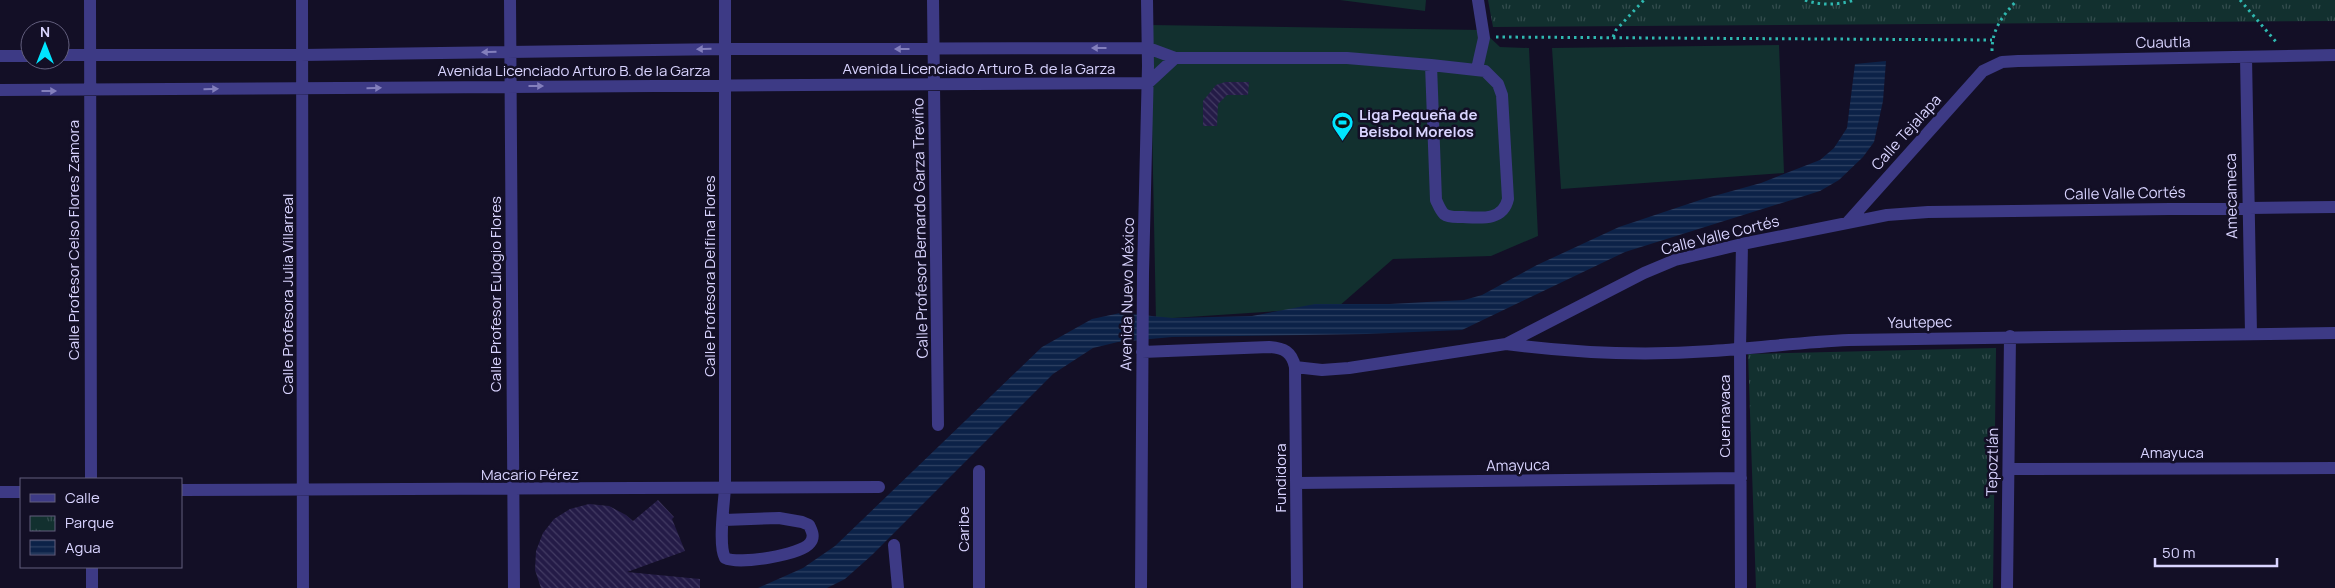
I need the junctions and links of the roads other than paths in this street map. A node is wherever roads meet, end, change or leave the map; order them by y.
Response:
1 (90, 0) edge
2 (302, 0) edge
3 (510, 0) edge
4 (726, 0) edge
5 (933, 0) edge
6 (1147, 0) edge
7 (1478, 0) edge
8 (1148, 48) junction
9 (726, 49) junction
10 (934, 49) junction
11 (510, 52) junction
12 (90, 55) junction
13 (302, 55) junction
14 (2335, 55) edge
15 (0, 56) edge
16 (20, 56) edge
17 (70, 56) edge
18 (2246, 56) junction
19 (1175, 58) junction
20 (1992, 65) joint
21 (1431, 66) junction
22 (1477, 69) junction
23 (1148, 84) junction
24 (935, 85) junction
25 (511, 86) junction
26 (726, 86) junction
27 (303, 88) junction
28 (0, 90) edge
29 (89, 91) junction
30 (2335, 207) edge
31 (2248, 208) junction
32 (1847, 223) junction
33 (1742, 244) junction
34 (2335, 333) edge
35 (2250, 334) junction
36 (2010, 336) junction
37 (1506, 344) junction
38 (1142, 349) junction
39 (1740, 349) junction
40 (1295, 367) junction
41 (938, 425) dead end
42 (2335, 468) edge
43 (2009, 469) junction
44 (979, 471) dead end
45 (91, 478) edge
46 (1741, 478) junction
47 (1297, 483) junction
48 (879, 487) dead end
49 (725, 488) junction
50 (182, 490) edge
51 (303, 490) junction
52 (512, 490) junction
53 (0, 492) edge
54 (20, 492) edge
55 (724, 520) junction
56 (894, 545) dead end
57 (92, 568) edge
58 (92, 588) edge
59 (303, 588) edge
60 (514, 588) edge
61 (898, 588) edge
62 (979, 588) edge
63 (1141, 588) edge
64 (1297, 588) edge
65 (1741, 588) edge
66 (2006, 588) edge

1 - 12 street, Calle Profesor Celso Flores Zamora
2 - 13 street, Calle Profesora Julia Villarreal
3 - 11 street, Calle Profesor Eulogio Flores
4 - 9 street, Calle Profesora Delfina Flores
5 - 10 street, Calle Profesor Bernardo Garza Treviño
6 - 8 street, Avenida Nuevo México
7 - 22 street
8 -> 10 street, Avenida Licenciado Arturo B. de la Garza
8 - 19 street
8 - 23 street, Avenida Nuevo México
10 -> 9 street, Avenida Licenciado Arturo B. de la Garza
9 -> 11 street, Avenida Licenciado Arturo B. de la Garza
9 - 26 street, Calle Profesora Delfina Flores
10 - 24 street, Calle Profesor Bernardo Garza Treviño
11 -> 13 street, Avenida Licenciado Arturo B. de la Garza
11 - 25 street, Calle Profesor Eulogio Flores
12 - 13 street, Avenida Licenciado Arturo B. de la Garza
12 - 17 street, Avenida Licenciado Arturo B. de la Garza
12 - 29 street, Calle Profesor Celso Flores Zamora
13 - 27 street, Calle Profesora Julia Villarreal
14 - 18 street, Cuautla
15 - 16 street
18 - 20 street, Cuautla
18 - 31 street, Amecameca
19 - 21 street
19 - 23 street
20 - 32 street, Calle Tejalapa
21 - 22 street
21 - 22 street
23 - 24 street, Avenida Licenciado Arturo B. de la Garza
23 - 38 street, Avenida Nuevo México
24 - 26 street, Avenida Licenciado Arturo B. de la Garza
24 - 41 street, Calle Profesor Bernardo Garza Treviño
25 -> 26 street, Avenida Licenciado Arturo B. de la Garza
27 -> 25 street, Avenida Licenciado Arturo B. de la Garza
25 - 52 street, Calle Profesor Eulogio Flores
26 - 49 street, Calle Profesora Delfina Flores
29 -> 27 street, Avenida Licenciado Arturo B. de la Garza
27 - 51 street, Calle Profesora Julia Villarreal
28 -> 29 street, Avenida Licenciado Arturo B. de la Garza
29 - 45 street, Calle Profesor Celso Flores Zamora
30 - 31 street, Calle Valle Cortés
31 - 32 street, Calle Valle Cortés
31 - 35 street, Amecameca
32 - 33 street, Calle Valle Cortés
33 - 37 street, Calle Valle Cortés
33 - 39 street, Cuernavaca
34 - 35 street, Yautepec
35 - 36 street, Yautepec
36 - 39 street, Yautepec
36 - 43 street, Tepoztlán
37 - 39 street, Yautepec
37 - 40 street, Calle Valle Cortés
38 - 40 street
38 - 63 street, Avenida Nuevo México
39 - 46 street, Cuernavaca
40 - 47 street, Fundidora
42 - 43 street, Amayuca
43 - 66 street, Tepoztlán
44 - 62 street, Caribe
46 - 47 street, Amayuca
46 - 65 street, Cuernavaca
47 - 64 street, Fundidora
48 - 49 street, Macario Pérez
49 - 52 street, Macario Pérez
49 - 55 street, Calle Profesora Delfina Flores
50 - 51 street, Macario Pérez
51 - 52 street, Macario Pérez
51 - 59 street, Calle Profesora Julia Villarreal
52 - 60 street, Calle Profesor Eulogio Flores
53 - 54 street
55 - 55 street, Calle Profesora Delfina Flores
56 - 61 street
57 - 58 street

